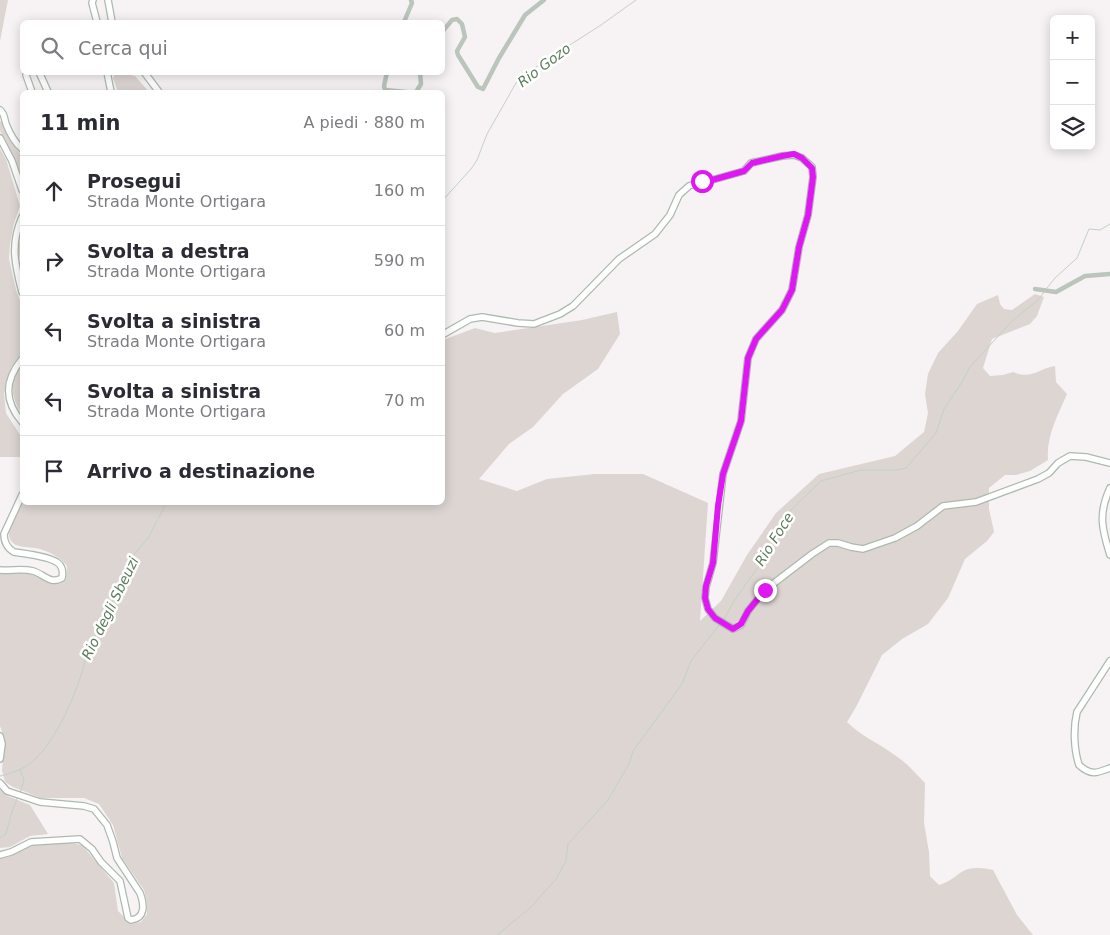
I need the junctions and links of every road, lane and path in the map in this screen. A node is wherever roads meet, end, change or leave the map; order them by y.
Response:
1 (93, 0) edge
2 (108, 0) edge
3 (411, 0) edge
4 (544, 0) edge
5 (96, 20) edge
6 (112, 20) edge
7 (405, 20) edge
8 (445, 28) edge
9 (26, 75) edge
10 (40, 75) edge
11 (108, 75) edge
12 (146, 75) edge
13 (386, 75) edge
14 (420, 75) edge
15 (31, 90) edge
16 (47, 90) edge
17 (111, 90) edge
18 (157, 90) edge
19 (385, 90) edge
20 (417, 90) edge
21 (0, 110) edge
22 (0, 138) edge
23 (20, 147) edge
24 (20, 184) edge
25 (20, 221) edge
26 (1110, 274) edge
27 (20, 281) edge
28 (1035, 289) dead end
29 (445, 333) edge
30 (20, 362) edge
31 (20, 420) edge
32 (1110, 463) edge
33 (1110, 488) edge
34 (20, 499) edge
35 (1110, 555) edge
36 (0, 570) edge
37 (1110, 661) edge
38 (0, 736) edge
39 (0, 759) edge
40 (1110, 768) edge
41 (0, 783) edge
42 (0, 855) edge

1 - 5 main road
2 - 6 main road
3 - 7 street
4 - 8 street
9 - 15 main road
10 - 16 main road
11 - 17 main road
12 - 18 main road
13 - 19 street
14 - 20 street
21 - 23 main road
22 - 24 main road
25 - 27 main road
26 - 28 street
29 - 32 main road
30 - 31 main road
33 - 35 main road
34 - 36 main road
37 - 40 main road
38 - 39 main road
41 - 42 main road

